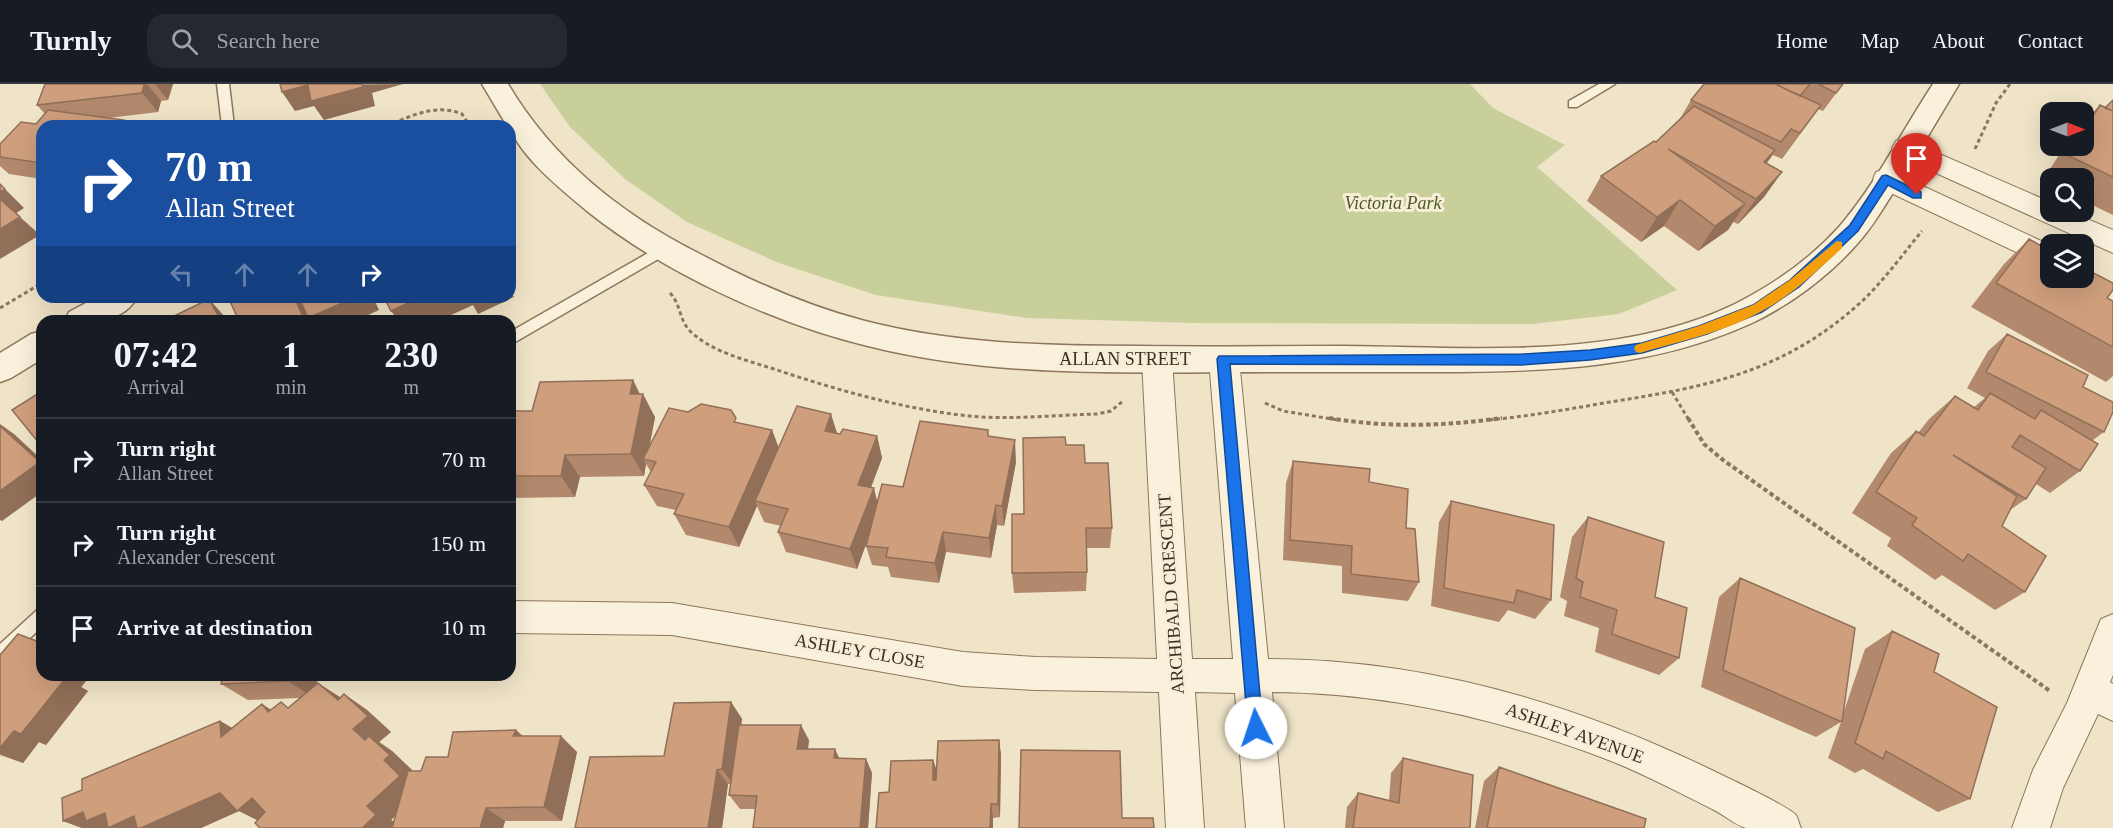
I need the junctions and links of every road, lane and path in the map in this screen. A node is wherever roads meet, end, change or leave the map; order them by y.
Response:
1 (223, 84) edge
2 (495, 84) edge
3 (1609, 84) edge
4 (1946, 84) edge
5 (2010, 84) edge
6 (1573, 104) dead end
7 (227, 120) edge
8 (403, 120) edge
9 (466, 120) edge
10 (505, 120) edge
11 (516, 131) edge
12 (1905, 148) junction
13 (1969, 153) dead end
14 (1886, 179) junction
15 (2113, 242) edge
16 (662, 250) junction
17 (2040, 252) edge
18 (36, 287) edge
19 (662, 288) dead end
20 (112, 303) edge
21 (0, 308) edge
22 (90, 315) edge
23 (516, 335) edge
24 (36, 347) edge
25 (1157, 359) junction
26 (1224, 359) junction
27 (0, 369) edge
28 (1672, 392) dead end
29 (1126, 398) dead end
30 (516, 617) edge
31 (36, 622) edge
32 (2113, 630) edge
33 (0, 655) edge
34 (1194, 675) junction
35 (1252, 676) junction
36 (2095, 702) edge
37 (1185, 828) edge
38 (1265, 828) edge
39 (1782, 828) edge
40 (2031, 828) edge

1 - 7 lane
2 - 10 street, ALLAN STREET
3 - 6 lane
4 - 12 street, ALLAN STREET
5 - 13 path
8 - 9 path
11 - 16 street, ALLAN STREET
12 - 14 street, ALLAN STREET
12 - 15 street
14 - 17 street
14 - 26 street, ALLAN STREET
16 - 23 lane
16 - 25 street, ALLAN STREET
18 - 21 path
19 - 29 path
20 - 22 street
24 - 27 street
25 - 26 street, ALLAN STREET
25 - 34 street, ARCHIBALD CRESCENT
26 - 35 street
28 - 36 path
30 - 34 street, ASHLEY CLOSE
31 - 33 lane
32 - 36 street
34 - 35 street, ASHLEY AVENUE
34 - 37 street, ARCHIBALD CRESCENT
35 - 38 street
35 - 39 street, ASHLEY AVENUE
36 - 40 street

